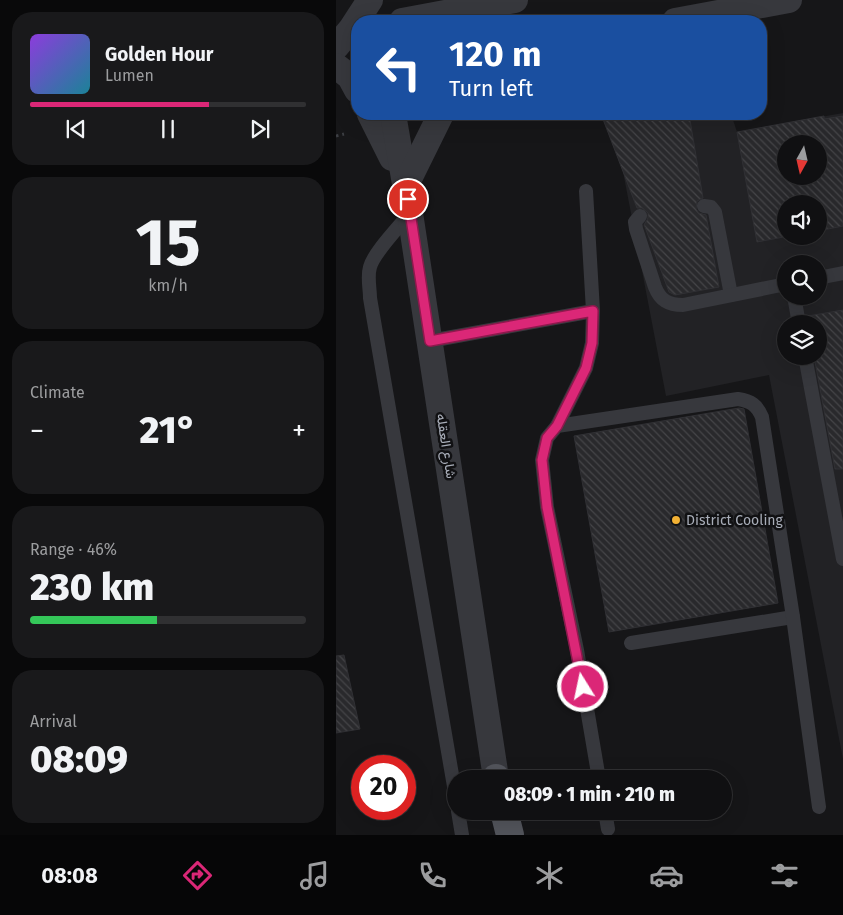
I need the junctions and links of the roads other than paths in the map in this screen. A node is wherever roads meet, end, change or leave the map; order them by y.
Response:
1 (370, 0) edge
2 (376, 0) edge
3 (515, 0) edge
4 (696, 0) edge
5 (790, 0) edge
6 (359, 15) edge
7 (378, 15) edge
8 (434, 15) edge
9 (674, 15) edge
10 (708, 15) edge
11 (373, 120) edge
12 (394, 120) edge
13 (438, 120) edge
14 (406, 185) junction
15 (586, 191) dead end
16 (704, 206) dead end
17 (410, 213) junction
18 (640, 216) dead end
19 (843, 273) edge
20 (827, 276) edge
21 (777, 286) edge
22 (731, 295) junction
23 (593, 311) junction
24 (430, 341) junction
25 (807, 365) edge
26 (557, 426) junction
27 (843, 559) edge
28 (793, 617) junction
29 (631, 643) dead end
30 (451, 770) edge
31 (495, 770) edge
32 (597, 770) edge
33 (820, 807) dead end
34 (460, 820) edge
35 (495, 820) edge
36 (506, 820) edge
37 (606, 820) edge
38 (608, 829) dead end
39 (462, 835) edge
40 (496, 835) edge
41 (510, 835) edge

1 - 6 street
2 - 7 street
3 - 8 street
4 - 9 street
5 - 10 street
11 - 14 street
12 - 14 street, شارع العقله
13 - 14 street
14 - 17 street, شارع العقله
15 - 23 lane
16 - 22 lane
17 - 24 street, شارع العقله
17 - 30 lane
18 - 22 lane
19 - 20 lane
21 - 22 lane
23 - 24 lane
23 - 26 lane
24 - 31 street, شارع العقله
25 - 27 lane
26 - 28 lane
26 - 32 lane
28 - 29 lane
28 - 33 lane
34 - 39 lane
35 - 40 main road
36 - 41 main road
37 - 38 lane

